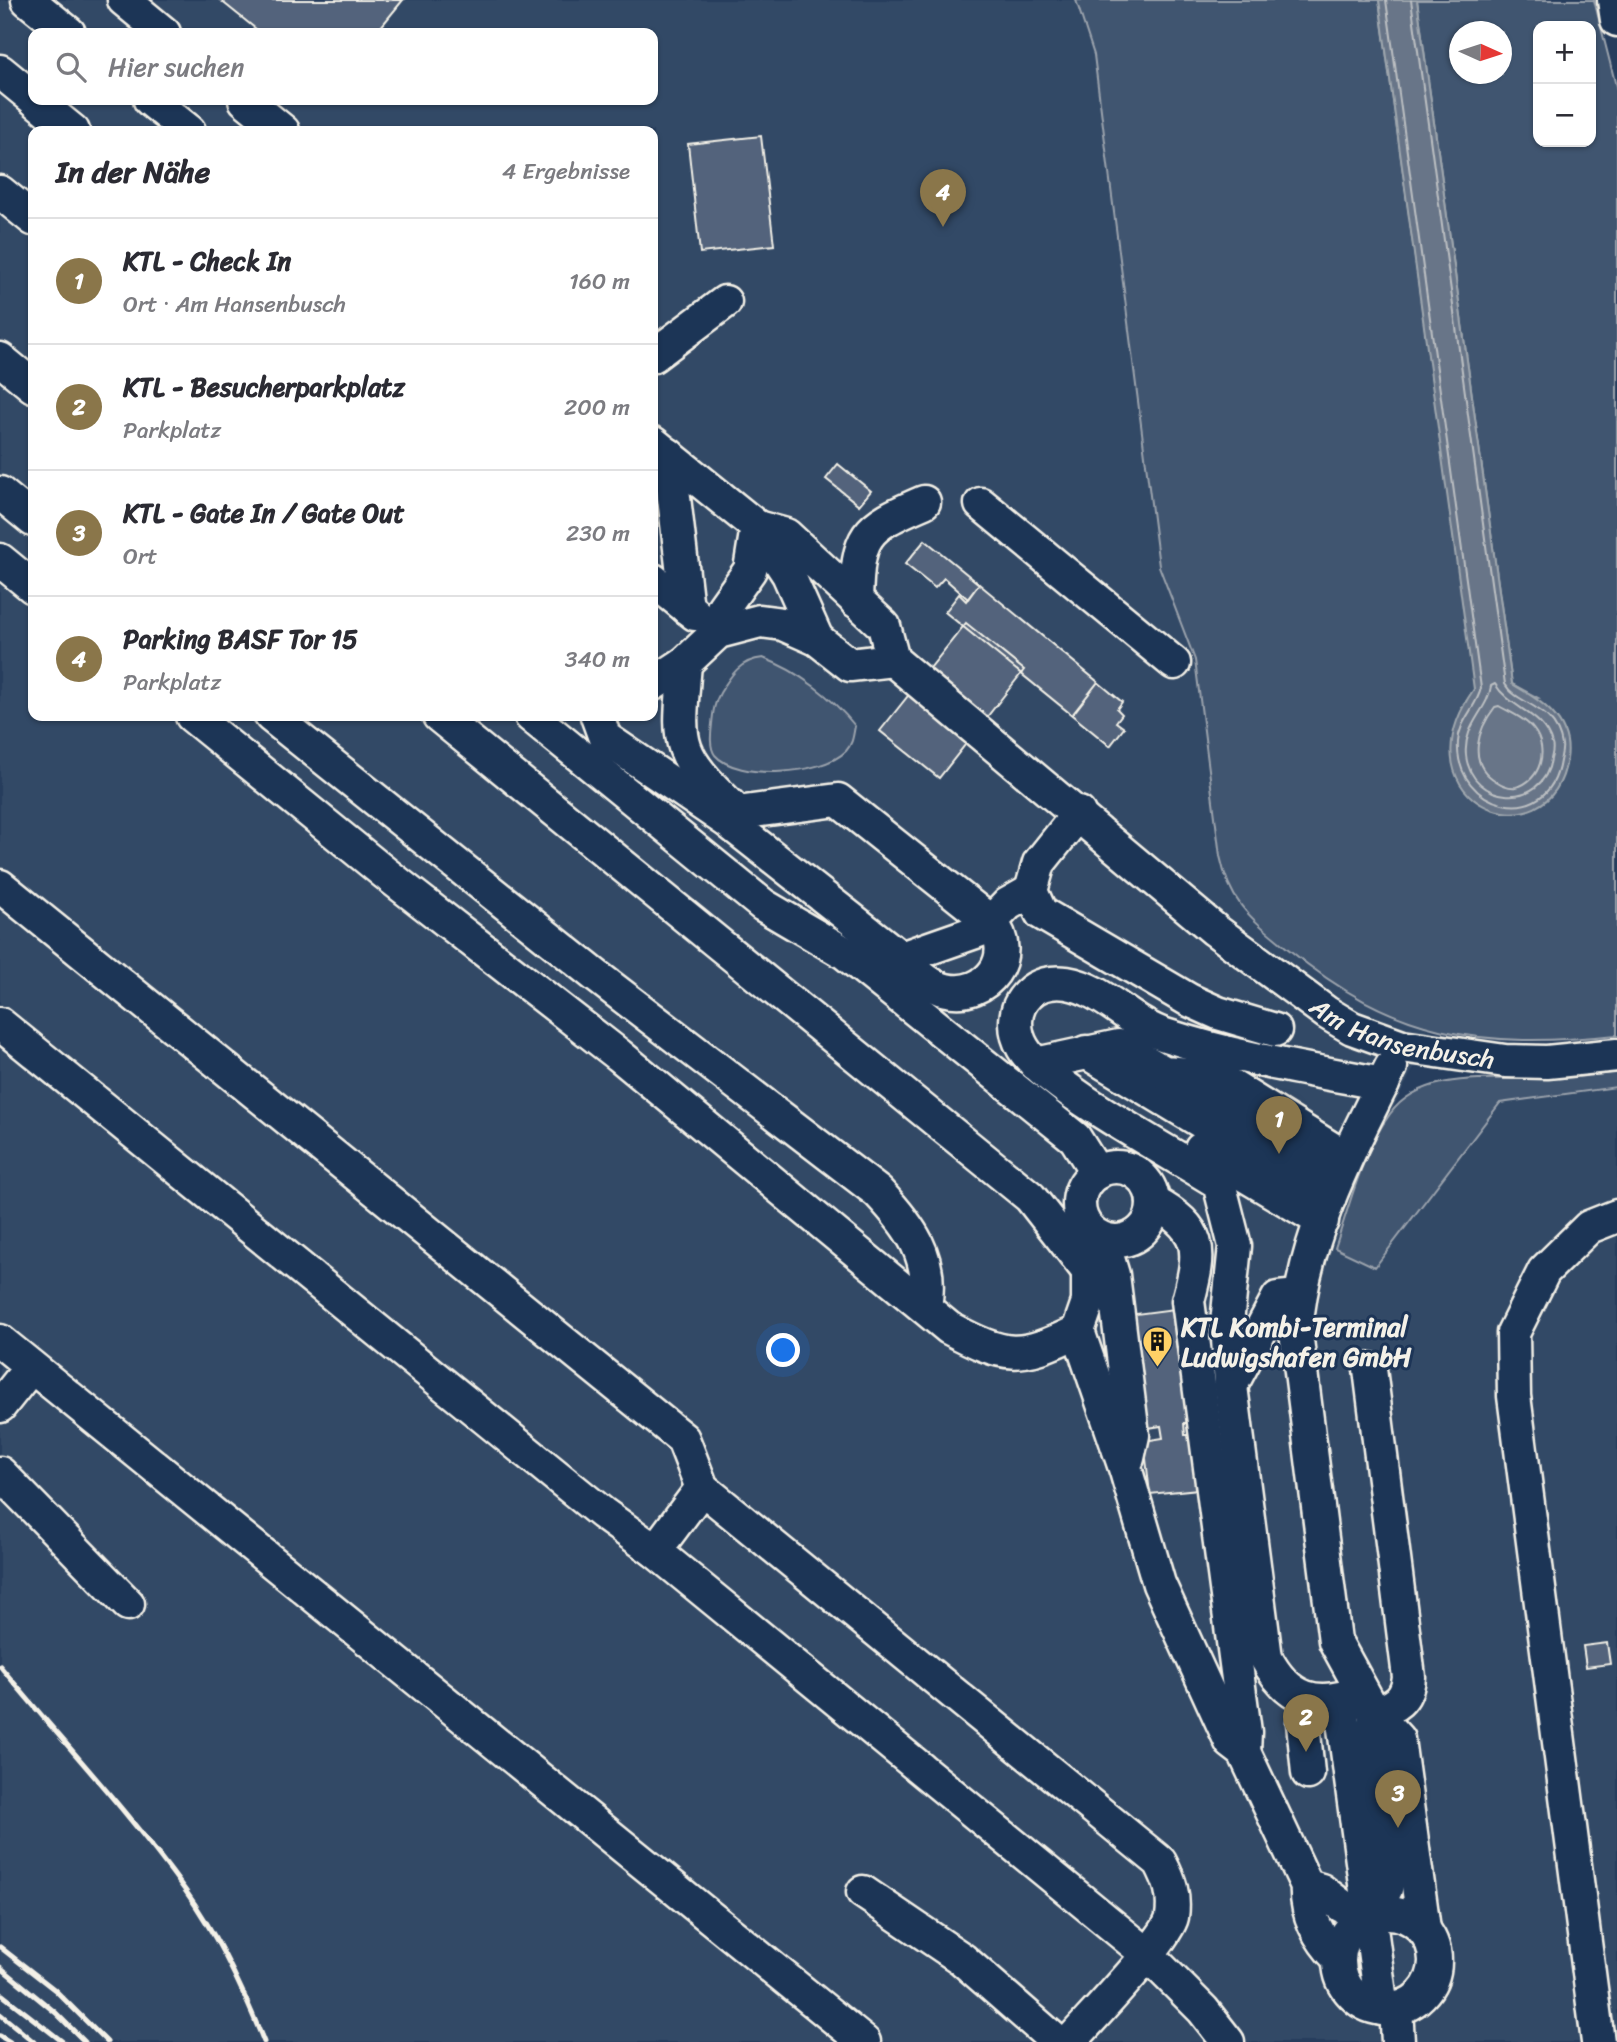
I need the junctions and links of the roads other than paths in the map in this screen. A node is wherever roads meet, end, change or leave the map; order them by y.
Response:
1 (28, 0) edge
2 (124, 0) edge
3 (1614, 0) edge
4 (1617, 20) edge
5 (63, 28) edge
6 (158, 28) edge
7 (0, 71) edge
8 (28, 94) edge
9 (41, 105) edge
10 (156, 105) edge
11 (250, 105) edge
12 (67, 126) edge
13 (183, 126) edge
14 (277, 126) edge
15 (0, 192) edge
16 (28, 215) edge
17 (658, 329) edge
18 (658, 351) edge
19 (0, 359) edge
20 (28, 382) edge
21 (661, 449) edge
22 (0, 493) edge
23 (924, 502) dead end
24 (981, 504) dead end
25 (28, 516) edge
26 (757, 527) junction
27 (0, 560) edge
28 (28, 583) edge
29 (658, 584) edge
30 (856, 601) junction
31 (687, 608) junction
32 (718, 632) junction
33 (817, 639) junction
34 (893, 660) junction
35 (685, 663) junction
36 (1174, 663) dead end
37 (658, 681) edge
38 (198, 721) edge
39 (277, 721) edge
40 (445, 721) edge
41 (537, 721) edge
42 (599, 721) edge
43 (737, 813) junction
44 (1079, 813) junction
45 (0, 886) edge
46 (1031, 891) junction
47 (991, 922) junction
48 (878, 923) dead end
49 (901, 958) junction
50 (1135, 1019) junction
51 (0, 1024) edge
52 (1275, 1030) dead end
53 (1119, 1046) junction
54 (1402, 1046) junction
55 (1086, 1052) junction
56 (1617, 1055) edge
57 (1045, 1062) junction
58 (1383, 1084) junction
59 (1088, 1185) junction
60 (1333, 1189) junction
61 (1030, 1197) junction
62 (1153, 1202) junction
63 (1617, 1216) edge
64 (1102, 1239) junction
65 (1088, 1271) junction
66 (1299, 1296) junction
67 (925, 1306) junction
68 (1078, 1331) junction
69 (0, 1341) edge
70 (31, 1367) junction
71 (1370, 1368) dead end
72 (1231, 1386) junction
73 (0, 1406) edge
74 (1126, 1471) junction
75 (0, 1473) edge
76 (702, 1488) junction
77 (655, 1551) junction
78 (128, 1604) dead end
79 (1309, 1699) junction
80 (1358, 1702) junction
81 (1244, 1752) junction
82 (1308, 1773) dead end
83 (1307, 1885) junction
84 (863, 1892) dead end
85 (1370, 1915) junction
86 (1424, 1929) junction
87 (1147, 1954) junction
88 (1338, 1958) junction
89 (1389, 2009) junction
90 (864, 2042) edge
91 (1057, 2042) edge
92 (1070, 2042) edge
93 (1228, 2042) edge
94 (1398, 2042) edge
95 (1598, 2042) edge

1 - 5 street
2 - 6 street
3 - 4 street
7 - 8 street
9 - 12 street
10 - 13 street
11 - 14 street
15 - 16 street
17 - 18 street
19 - 20 street
21 - 26 street
21 - 31 street
22 - 25 street
23 - 30 street
24 - 36 street
26 - 30 street
26 - 32 street
26 - 33 street
27 - 28 street
29 - 31 street
30 - 34 street
31 - 32 street
32 - 33 street
32 - 35 street
33 - 34 street
34 - 44 street, Am Hansenbusch
35 - 37 street
35 - 43 street
38 - 67 street
39 - 67 street
40 - 61 street
41 - 59 street
42 - 49 street
43 - 47 street
43 - 48 street
44 - 46 street
44 - 54 street, Am Hansenbusch
45 - 76 street
46 - 47 street
46 - 52 street
47 - 49 street
47 - 49 street
50 - 53 street
50 - 57 street
50 - 58 street
51 - 77 street
53 - 55 street
53 - 60 street
54 - 56 street, Am Hansenbusch
54 - 58 street
55 - 57 street
55 - 60 street
57 - 60 street
57 - 72 street
58 - 60 street
59 - 61 street
59 - 62 street
59 - 64 street
60 - 66 street
61 - 65 street
62 - 64 street
62 - 81 street
63 - 95 street
64 - 65 street
64 - 74 street
65 - 68 street
66 - 72 street
66 - 80 street
67 - 68 street
68 - 74 street
69 - 70 street
70 - 73 street
70 - 90 street
71 - 80 street
72 - 79 street
74 - 81 street
75 - 78 street
76 - 77 street
76 - 87 street
77 - 87 street
79 - 80 street
79 - 82 street
80 - 85 street
80 - 86 street
81 - 83 street
83 - 85 street
83 - 88 street
84 - 91 street
85 - 86 street
85 - 88 street
85 - 89 street
86 - 89 street
87 - 92 street
87 - 93 street
88 - 89 street
89 - 94 street

